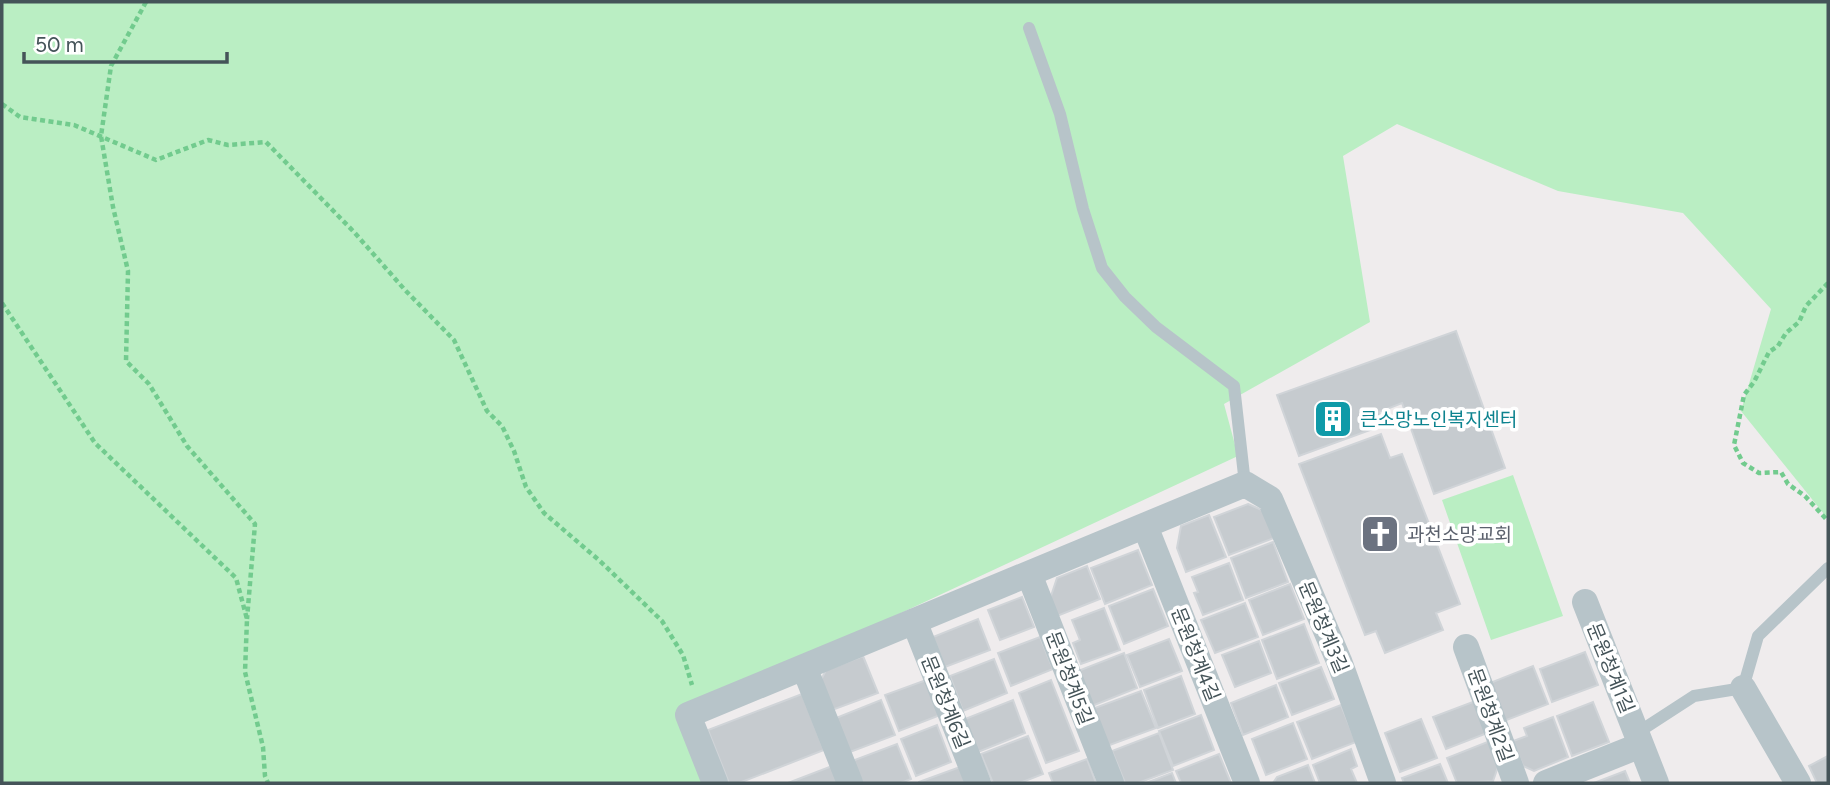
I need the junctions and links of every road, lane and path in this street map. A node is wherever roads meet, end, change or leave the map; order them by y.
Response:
1 (146, 2) edge
2 (1029, 28) dead end
3 (2, 104) edge
4 (101, 136) junction
5 (1828, 282) edge
6 (2, 303) edge
7 (5, 312) edge
8 (1245, 484) junction
9 (1828, 521) edge
10 (1145, 526) junction
11 (1828, 568) edge
12 (1029, 573) junction
13 (1585, 602) dead end
14 (247, 619) junction
15 (914, 621) junction
16 (1466, 647) dead end
17 (804, 667) junction
18 (1743, 688) junction
19 (688, 715) junction
20 (1639, 739) junction
21 (268, 783) edge
22 (715, 783) edge
23 (850, 783) edge
24 (978, 783) edge
25 (1111, 783) edge
26 (1247, 783) edge
27 (1383, 783) edge
28 (1516, 783) edge
29 (1546, 783) edge
30 (1656, 783) edge
31 (1798, 783) edge

1 - 4 path
2 - 8 lane
3 - 4 path
4 - 14 path
4 - 19 path
5 - 9 path
6 - 7 path
7 - 14 path
8 - 10 street
8 - 27 street, 문원청계3길
10 - 12 street
10 - 26 street, 문원청계4길
11 - 18 lane
12 - 15 street
12 - 25 street, 문원청계5길
13 - 20 street, 문원청계1길
14 - 21 path
15 - 17 street
15 - 24 street, 문원청계6길
16 - 28 street, 문원청계2길
17 - 19 street
17 - 23 street
18 - 20 lane, 문원청계1길
18 - 31 street
19 - 22 street
20 - 29 street
20 - 30 street, 문원청계1길

